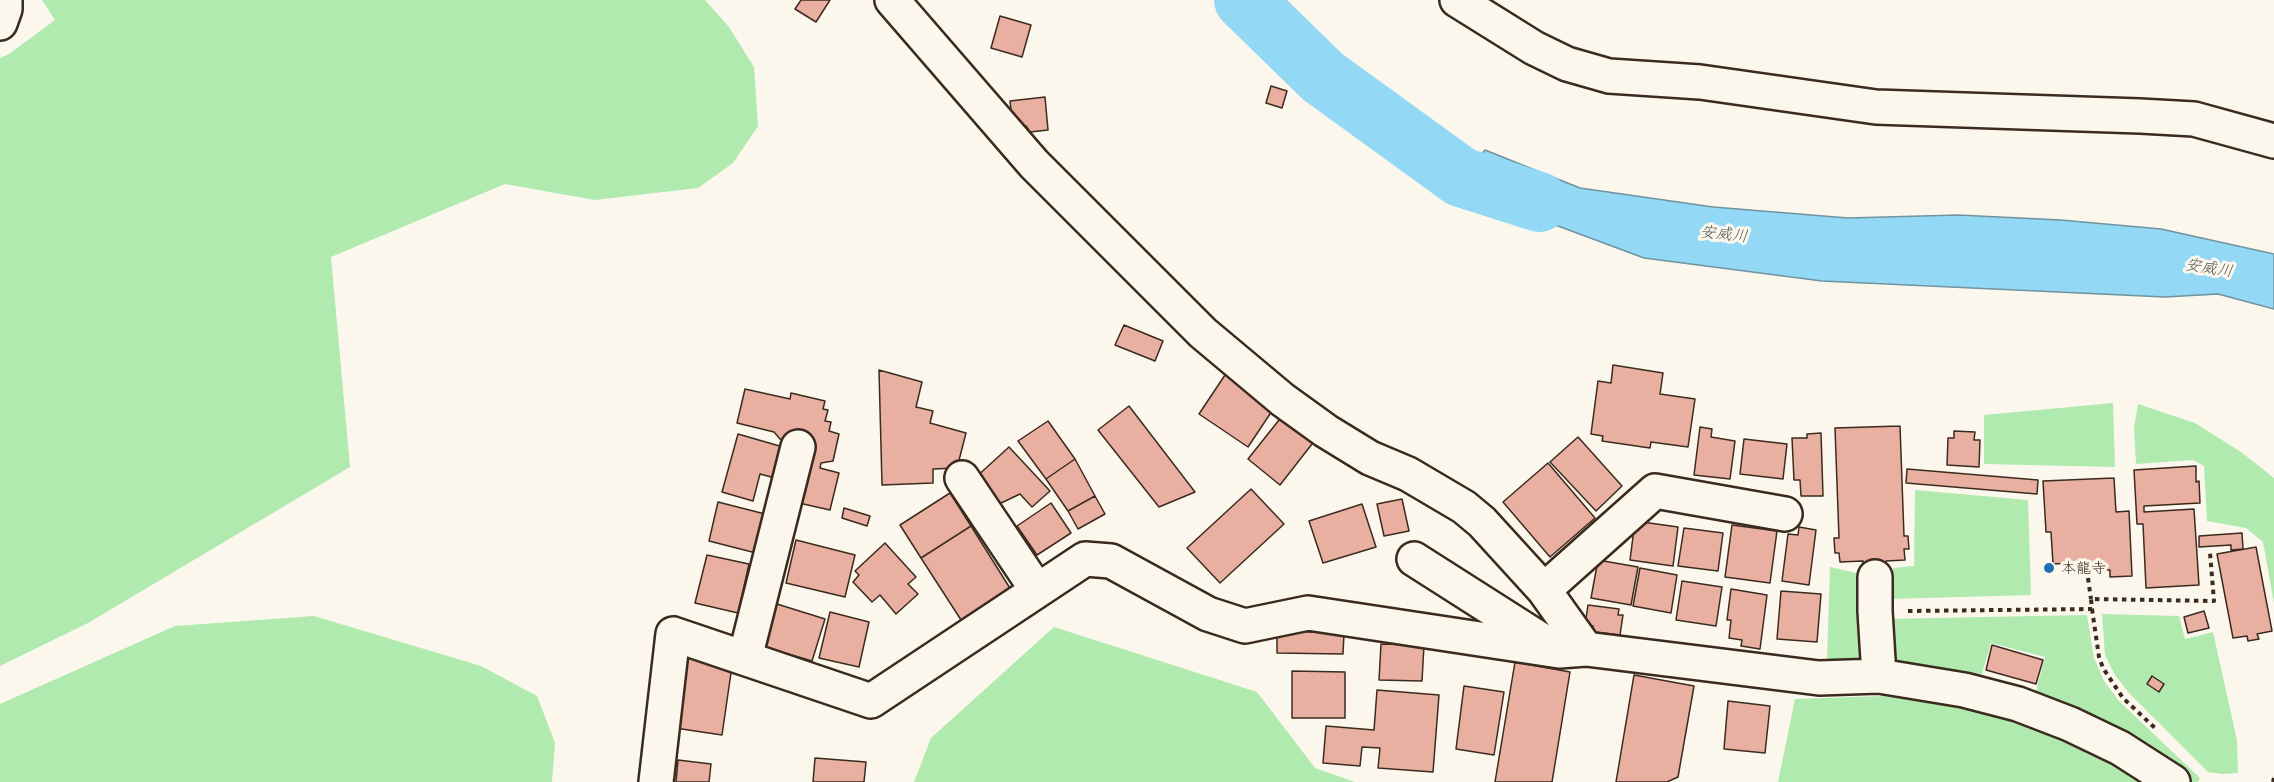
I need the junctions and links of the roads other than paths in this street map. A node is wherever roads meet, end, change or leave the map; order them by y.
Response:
1 (5, 0) edge
2 (892, 0) edge
3 (1457, 0) edge
4 (0, 23) edge
5 (2274, 141) edge
6 (798, 447) dead end
7 (962, 478) dead end
8 (1785, 514) dead end
9 (1414, 559) dead end
10 (1875, 577) dead end
11 (1037, 590) junction
12 (1544, 591) junction
13 (1573, 650) junction
14 (745, 658) junction
15 (1879, 676) junction
16 (656, 782) edge
17 (2173, 782) edge

1 - 4 street
2 - 12 street
3 - 5 street
6 - 14 street
7 - 11 street
8 - 12 street
9 - 13 street
10 - 15 street
11 - 13 street
11 - 14 street
12 - 13 street
13 - 15 street
14 - 16 street
15 - 17 street

